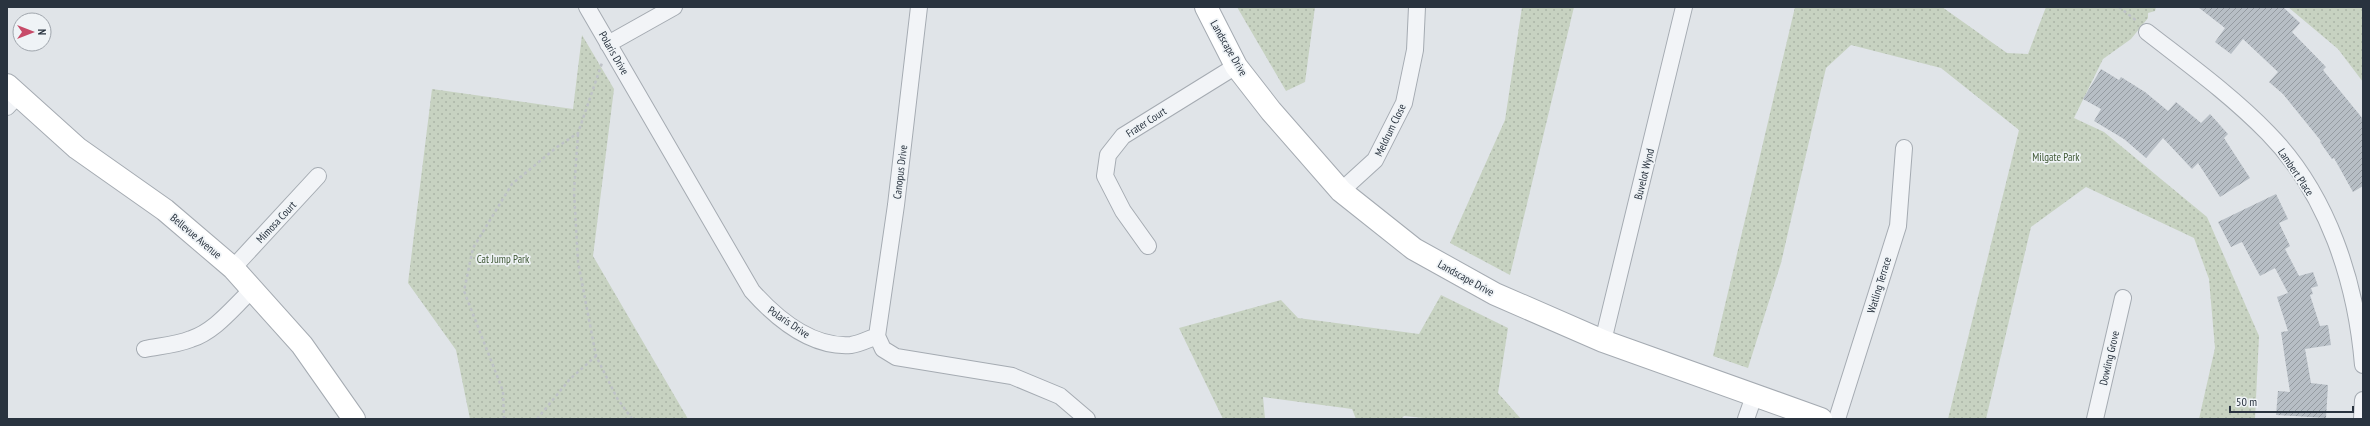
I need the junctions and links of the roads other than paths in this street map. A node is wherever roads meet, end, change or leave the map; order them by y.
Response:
1 (586, 7) edge
2 (674, 7) edge
3 (919, 7) edge
4 (1206, 7) edge
5 (1417, 7) edge
6 (1684, 7) edge
7 (2147, 32) road end
8 (608, 44) junction
9 (1236, 66) junction
10 (10, 96) edge
11 (1904, 148) dead end
12 (318, 176) dead end
13 (1341, 191) junction
14 (1148, 246) dead end
15 (233, 268) junction
16 (253, 289) junction
17 (2123, 298) dead end
18 (877, 336) junction
19 (1603, 341) junction
20 (145, 350) dead end
21 (2363, 365) edge
22 (1754, 396) junction
23 (2363, 400) edge
24 (354, 419) edge
25 (1087, 419) edge
26 (1746, 419) edge
27 (1821, 419) edge
28 (1837, 419) edge
29 (2095, 419) edge
30 (2362, 419) edge

1 - 8 street, Polaris Drive
2 - 8 street
3 - 18 street, Canopus Drive
4 - 9 street, Landscape Drive
5 - 13 street, Meldrum Close
6 - 19 street, Buvelot Wynd
7 - 21 street, Lambert Place
8 - 18 street, Polaris Drive
9 - 13 street, Landscape Drive
9 - 14 street, Frater Court
10 - 15 street, Bellevue Avenue
11 - 28 street, Watling Terrace
12 - 15 street, Mimosa Court
13 - 19 street, Landscape Drive
15 - 16 street, Bellevue Avenue
16 - 20 street
16 - 24 street, Bellevue Avenue
17 - 29 street, Dowling Grove
18 - 25 street
19 - 22 street, Landscape Drive
22 - 26 street
22 - 27 street, Landscape Drive
23 - 30 street

